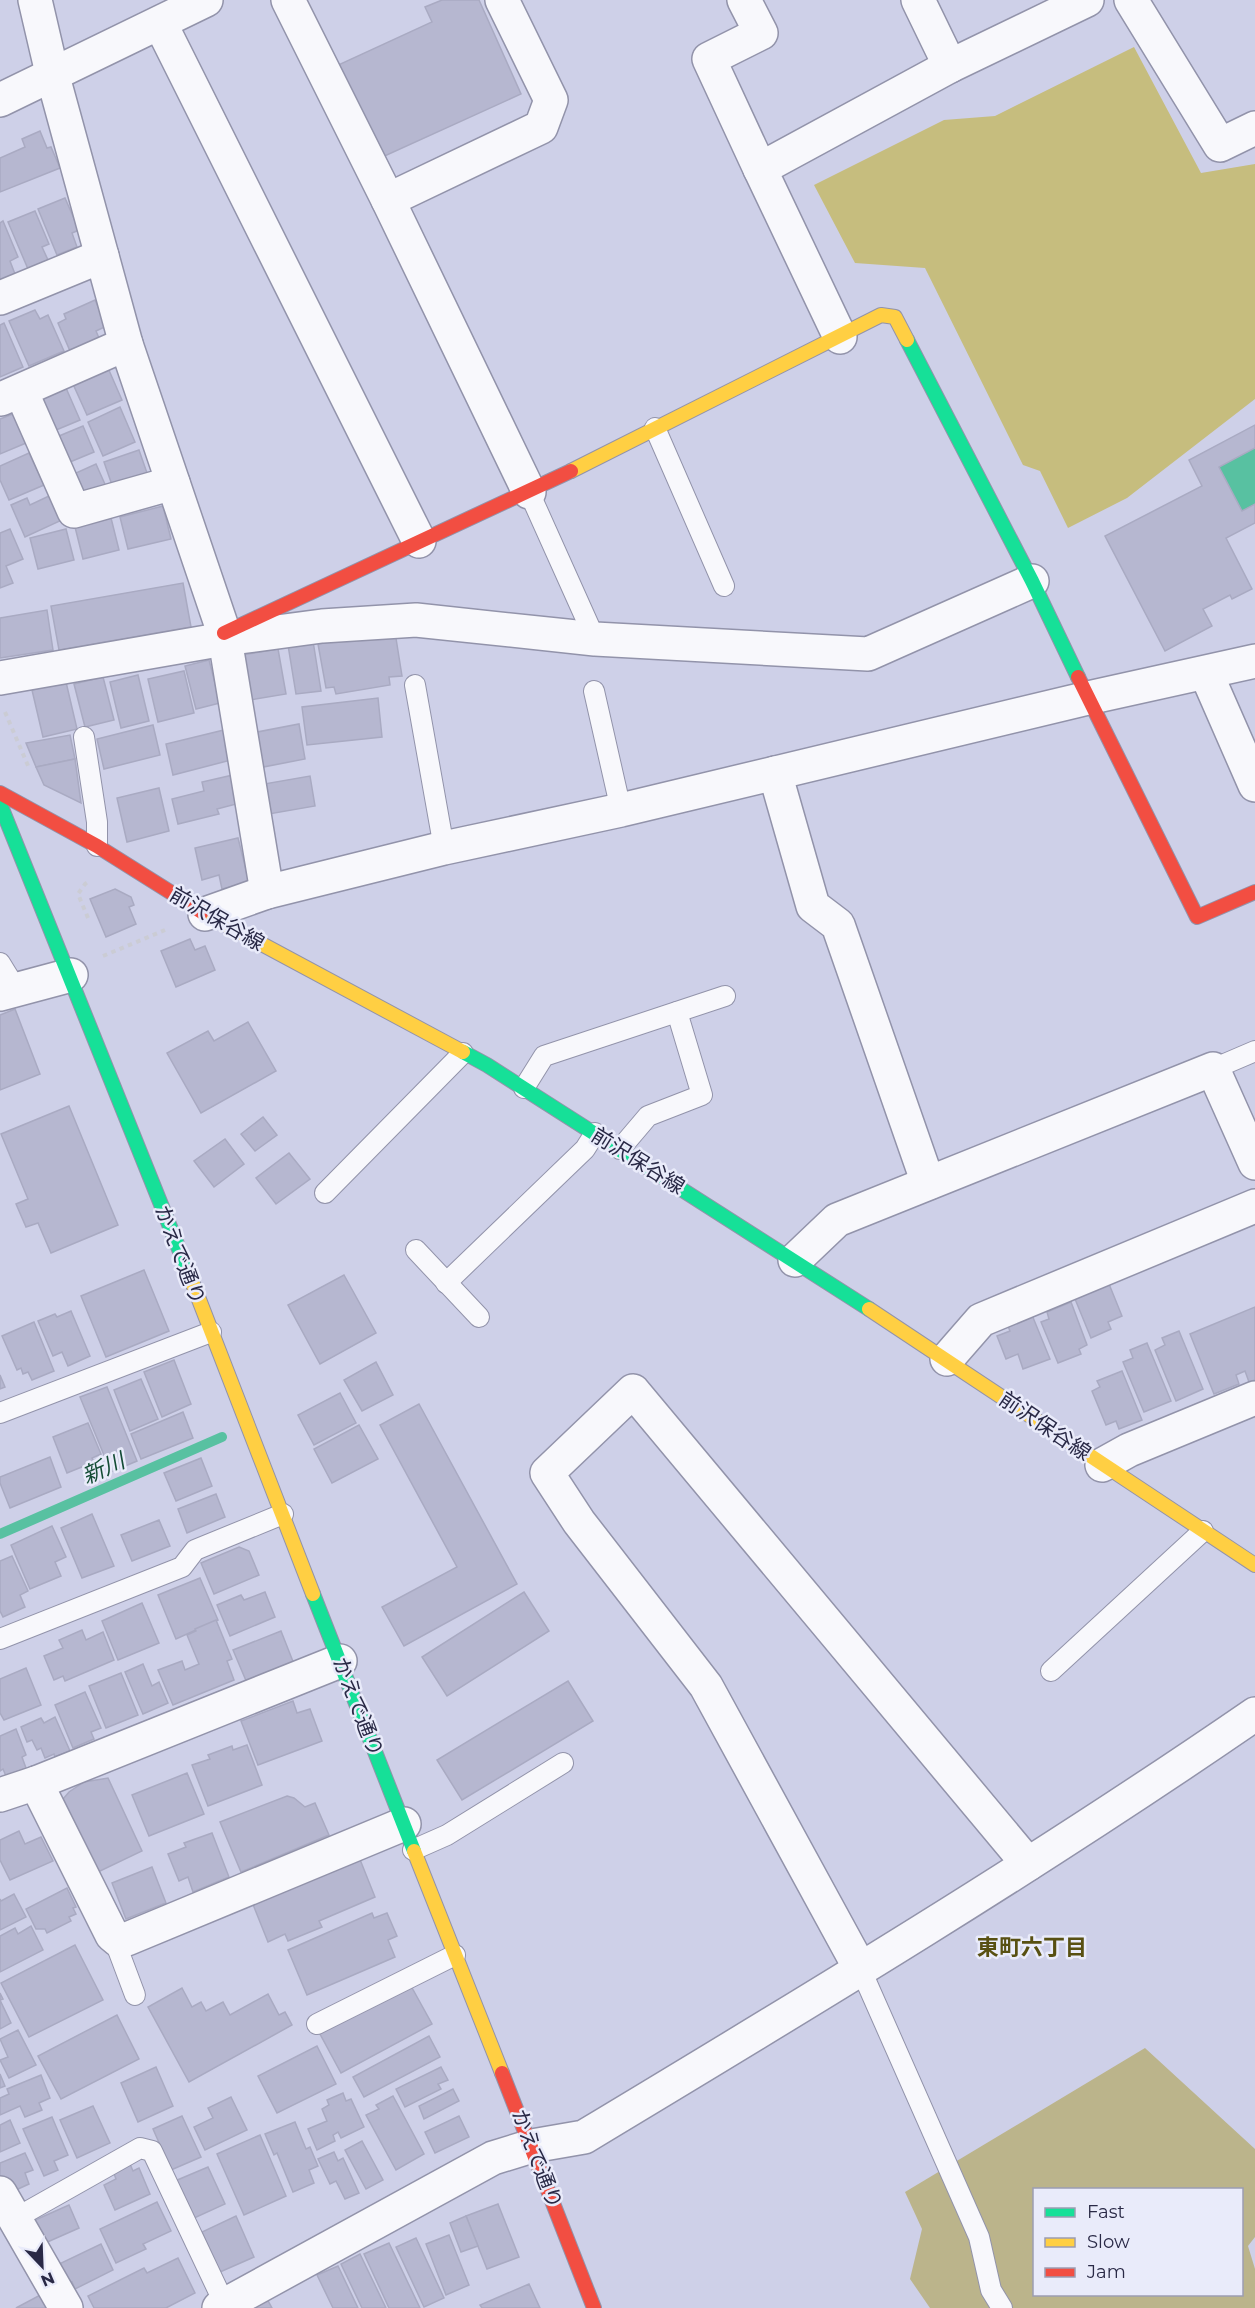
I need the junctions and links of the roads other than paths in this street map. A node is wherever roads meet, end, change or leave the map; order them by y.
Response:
1 (35, 0) edge
2 (206, 0) edge
3 (288, 0) edge
4 (502, 0) edge
5 (744, 0) edge
6 (918, 0) edge
7 (1087, 0) edge
8 (1131, 0) edge
9 (160, 23) junction
10 (950, 66) junction
11 (52, 73) junction
12 (0, 100) edge
13 (1255, 128) edge
14 (760, 169) junction
15 (388, 200) junction
16 (102, 256) junction
17 (0, 298) edge
18 (840, 337) junction
19 (126, 344) junction
20 (11, 395) edge
21 (655, 428) junction
22 (173, 483) junction
23 (529, 492) junction
24 (419, 541) junction
25 (1032, 580) junction
26 (724, 586) dead end
27 (224, 636) junction
28 (595, 639) junction
29 (1255, 661) edge
30 (1206, 673) junction
31 (0, 678) edge
32 (415, 685) dead end
33 (594, 691) dead end
34 (1088, 698) junction
35 (84, 737) dead end
36 (775, 773) junction
37 (1255, 785) edge
38 (0, 793) edge
39 (0, 804) edge
40 (621, 810) junction
41 (97, 846) junction
42 (444, 848) junction
43 (267, 892) junction
44 (1255, 892) edge
45 (205, 914) junction
46 (71, 975) junction
47 (5, 982) edge
48 (725, 996) dead end
49 (678, 1012) junction
50 (1255, 1051) edge
51 (463, 1053) junction
52 (1213, 1069) junction
53 (524, 1088) junction
54 (595, 1133) junction
55 (620, 1149) junction
56 (1255, 1162) edge
57 (928, 1183) junction
58 (325, 1193) dead end
59 (1255, 1206) edge
60 (416, 1250) dead end
61 (795, 1260) junction
62 (446, 1283) junction
63 (479, 1317) dead end
64 (211, 1332) junction
65 (947, 1359) junction
66 (1255, 1398) edge
67 (0, 1413) edge
68 (1102, 1465) junction
69 (283, 1514) junction
70 (1203, 1531) junction
71 (1255, 1565) edge
72 (0, 1639) edge
73 (340, 1661) junction
74 (1051, 1671) dead end
75 (1255, 1714) edge
76 (562, 1764) dead end
77 (36, 1784) junction
78 (0, 1795) edge
79 (409, 1837) junction
80 (1028, 1864) junction
81 (118, 1940) junction
82 (455, 1955) junction
83 (861, 1970) junction
84 (135, 1995) dead end
85 (316, 2024) dead end
86 (532, 2146) junction
87 (8, 2206) edge
88 (222, 2306) edge
89 (66, 2308) edge
90 (594, 2308) edge
91 (1002, 2308) edge

1 - 11 street
2 - 9 street
3 - 15 street
4 - 15 street
5 - 14 street
6 - 10 street
7 - 10 street
8 - 13 street
9 - 11 street
9 - 24 street
10 - 14 street
11 - 12 street
11 - 16 street
14 - 18 street
15 - 23 street
16 - 17 street
16 - 19 street
18 - 21 street
18 - 25 street
19 - 20 street
19 - 22 street
20 - 22 street
21 - 23 street
21 - 26 lane
22 - 27 street
23 - 24 street
23 - 28 lane
24 - 27 street
25 - 28 street
25 - 34 street
27 - 28 street
27 - 31 street
27 - 43 street
29 - 30 street
30 - 34 street
30 - 37 street
32 - 42 lane
33 - 40 lane
34 - 36 street
34 - 44 street
35 - 41 lane
36 - 40 street
36 - 57 street
38 - 41 street, 前沢保谷線
39 - 46 street, かえで通り
40 - 42 street
41 - 45 street, 前沢保谷線
42 - 43 street
43 - 45 street
45 - 51 street, 前沢保谷線
46 - 47 street
46 - 64 street, かえで通り
48 - 49 lane
49 - 53 lane
49 - 55 lane
50 - 52 lane
51 - 53 street, 前沢保谷線
51 - 58 lane
52 - 56 street
52 - 57 street
53 - 54 street, 前沢保谷線
54 - 55 street, 前沢保谷線
54 - 62 lane
55 - 61 street, 前沢保谷線
57 - 61 street
59 - 65 street
60 - 62 lane
61 - 65 street, 前沢保谷線
62 - 63 lane
64 - 67 lane
64 - 69 street, かえで通り
65 - 68 street, 前沢保谷線
66 - 68 street
68 - 70 street, 前沢保谷線
69 - 72 lane
69 - 73 street, かえで通り
70 - 71 street, 前沢保谷線
70 - 74 lane
73 - 77 street
73 - 79 street, かえで通り
75 - 80 street
76 - 79 lane
77 - 78 street
77 - 81 street
79 - 81 street
79 - 82 street, かえで通り
80 - 83 street
80 - 83 street
81 - 84 lane
82 - 85 lane
82 - 86 street, かえで通り
83 - 86 street
83 - 91 lane
86 - 88 street
86 - 90 street, かえで通り
87 - 88 lane
87 - 89 street

